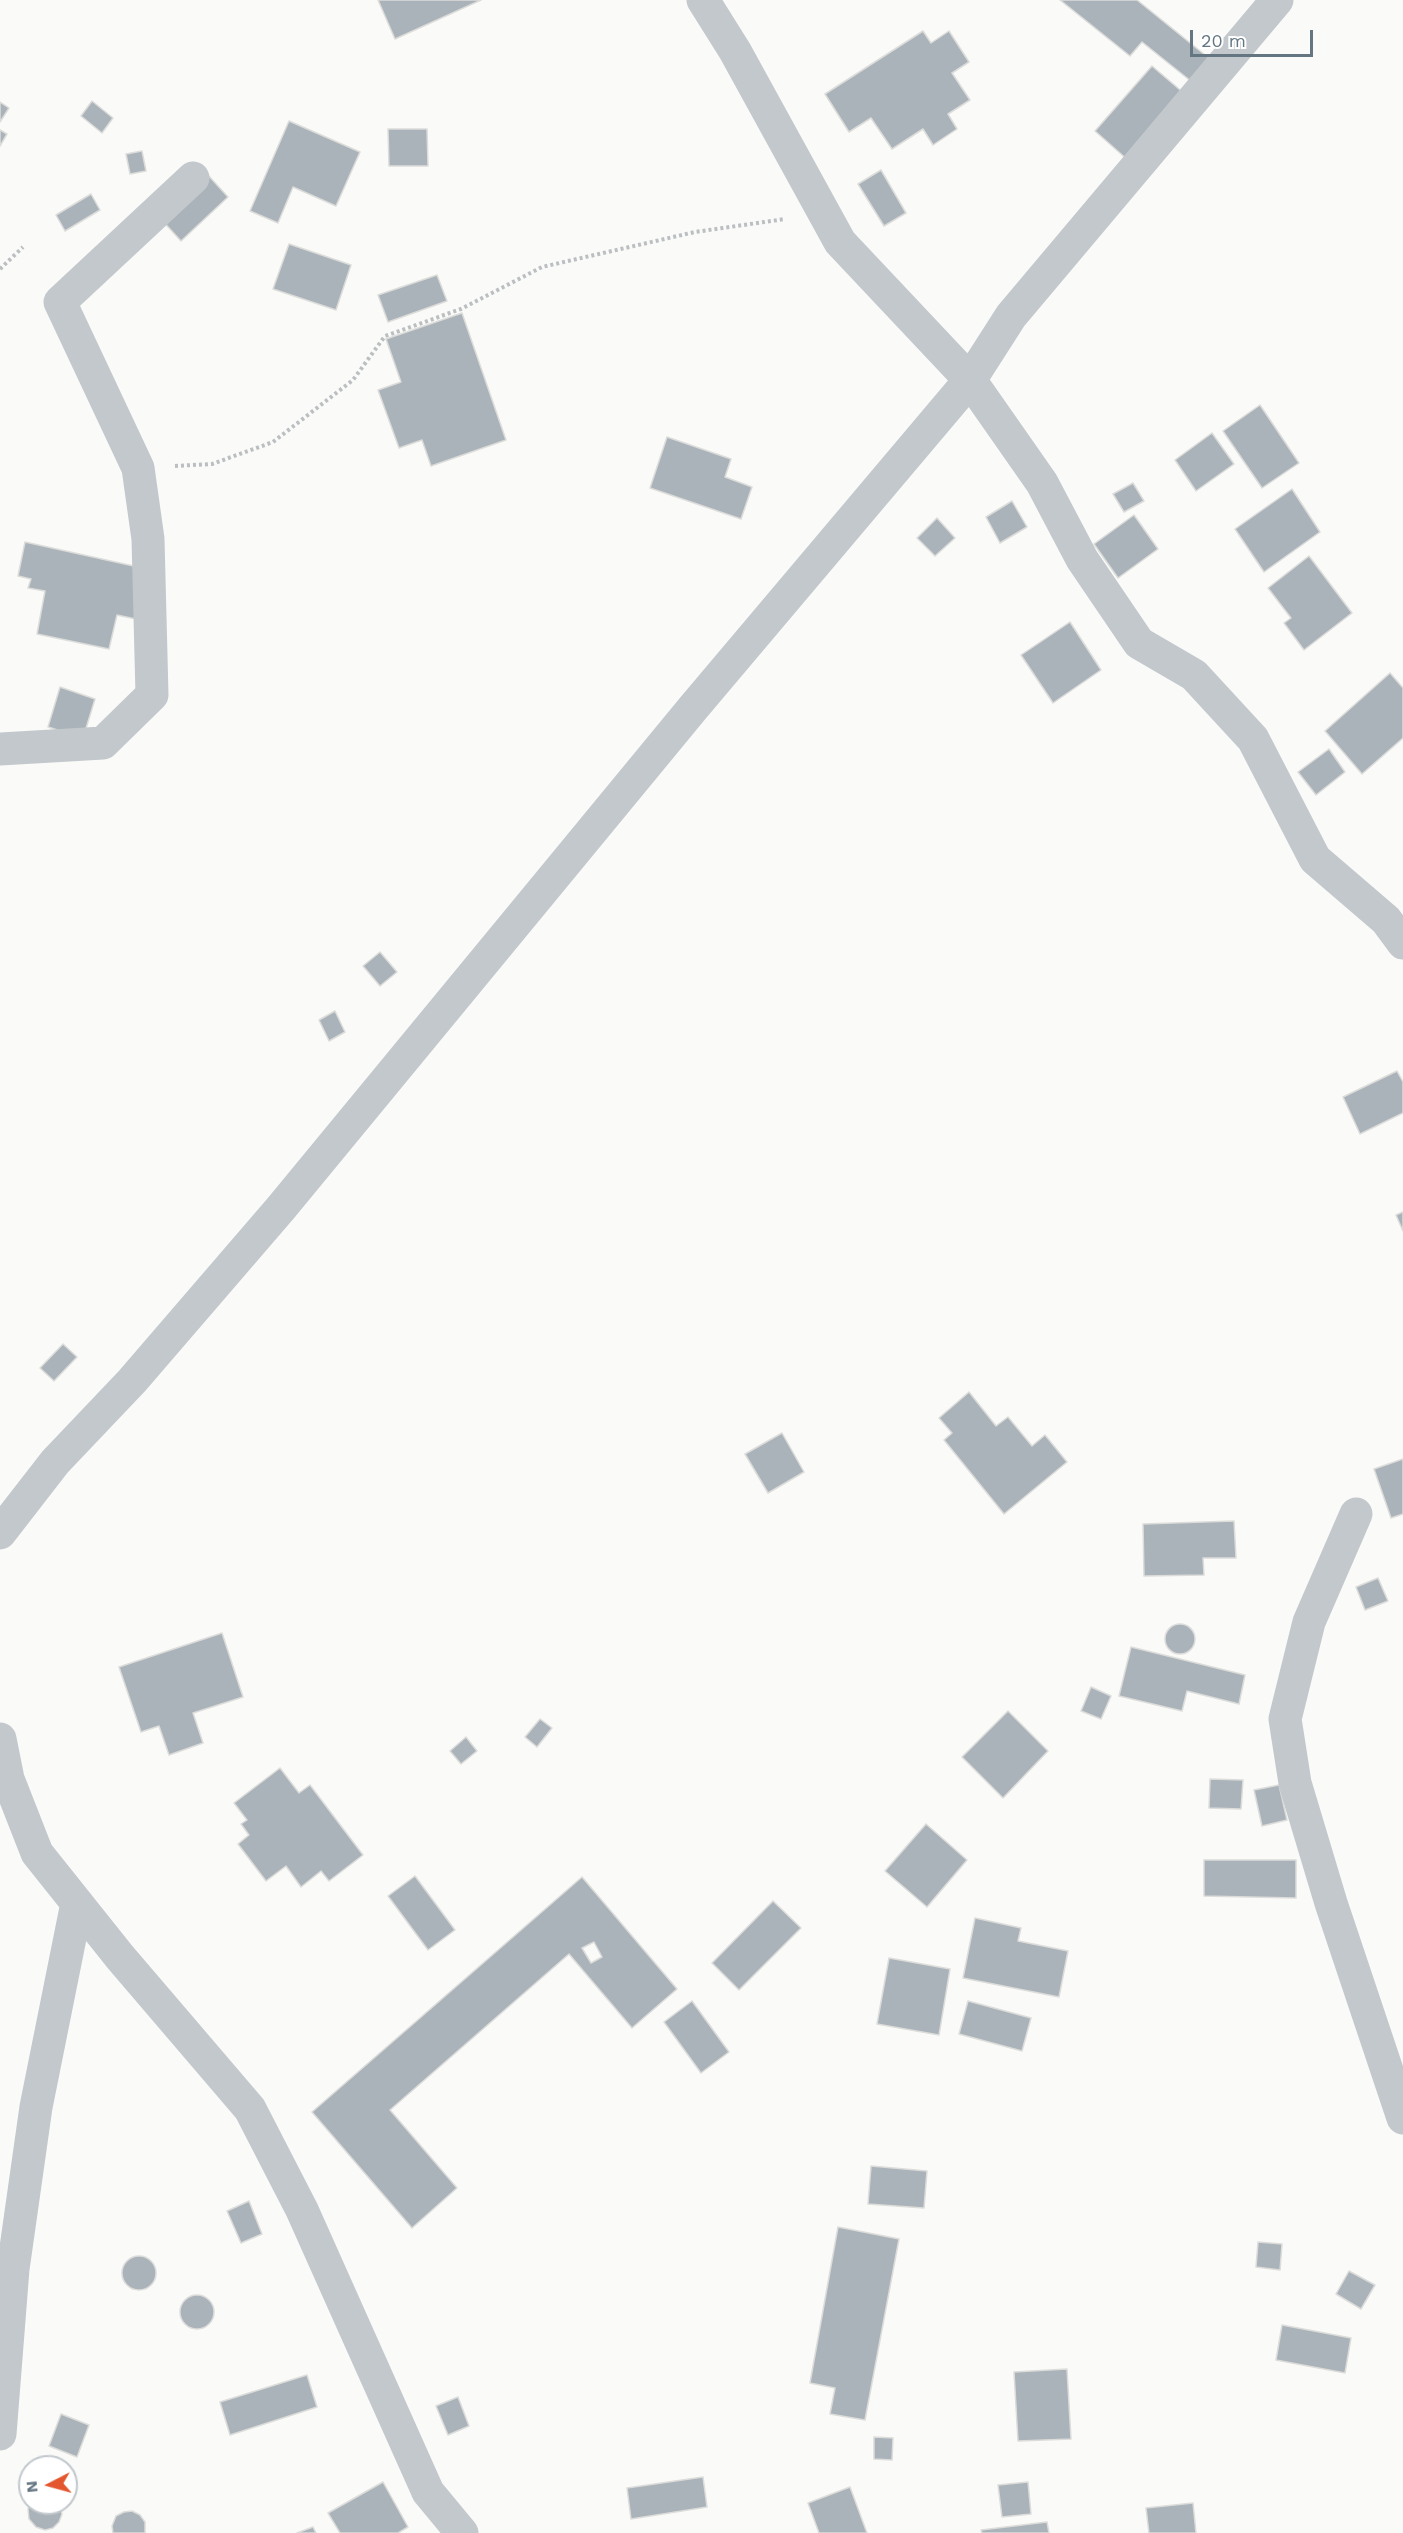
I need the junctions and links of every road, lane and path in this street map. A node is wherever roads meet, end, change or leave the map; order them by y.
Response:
1 (703, 0) edge
2 (1277, 0) edge
3 (193, 178) dead end
4 (824, 213) junction
5 (23, 247) dead end
6 (0, 269) edge
7 (970, 380) junction
8 (138, 468) junction
9 (0, 749) edge
10 (1403, 943) edge
11 (1356, 1514) dead end
12 (1, 1528) edge
13 (0, 1739) edge
14 (77, 1903) junction
15 (1403, 2118) edge
16 (0, 2434) edge
17 (462, 2533) edge

1 - 4 street
2 - 7 street
3 - 8 street
4 - 7 street
4 - 8 path
5 - 6 path
7 - 10 street
7 - 12 street
8 - 9 street
11 - 15 street
13 - 14 street
14 - 16 street
14 - 17 street

